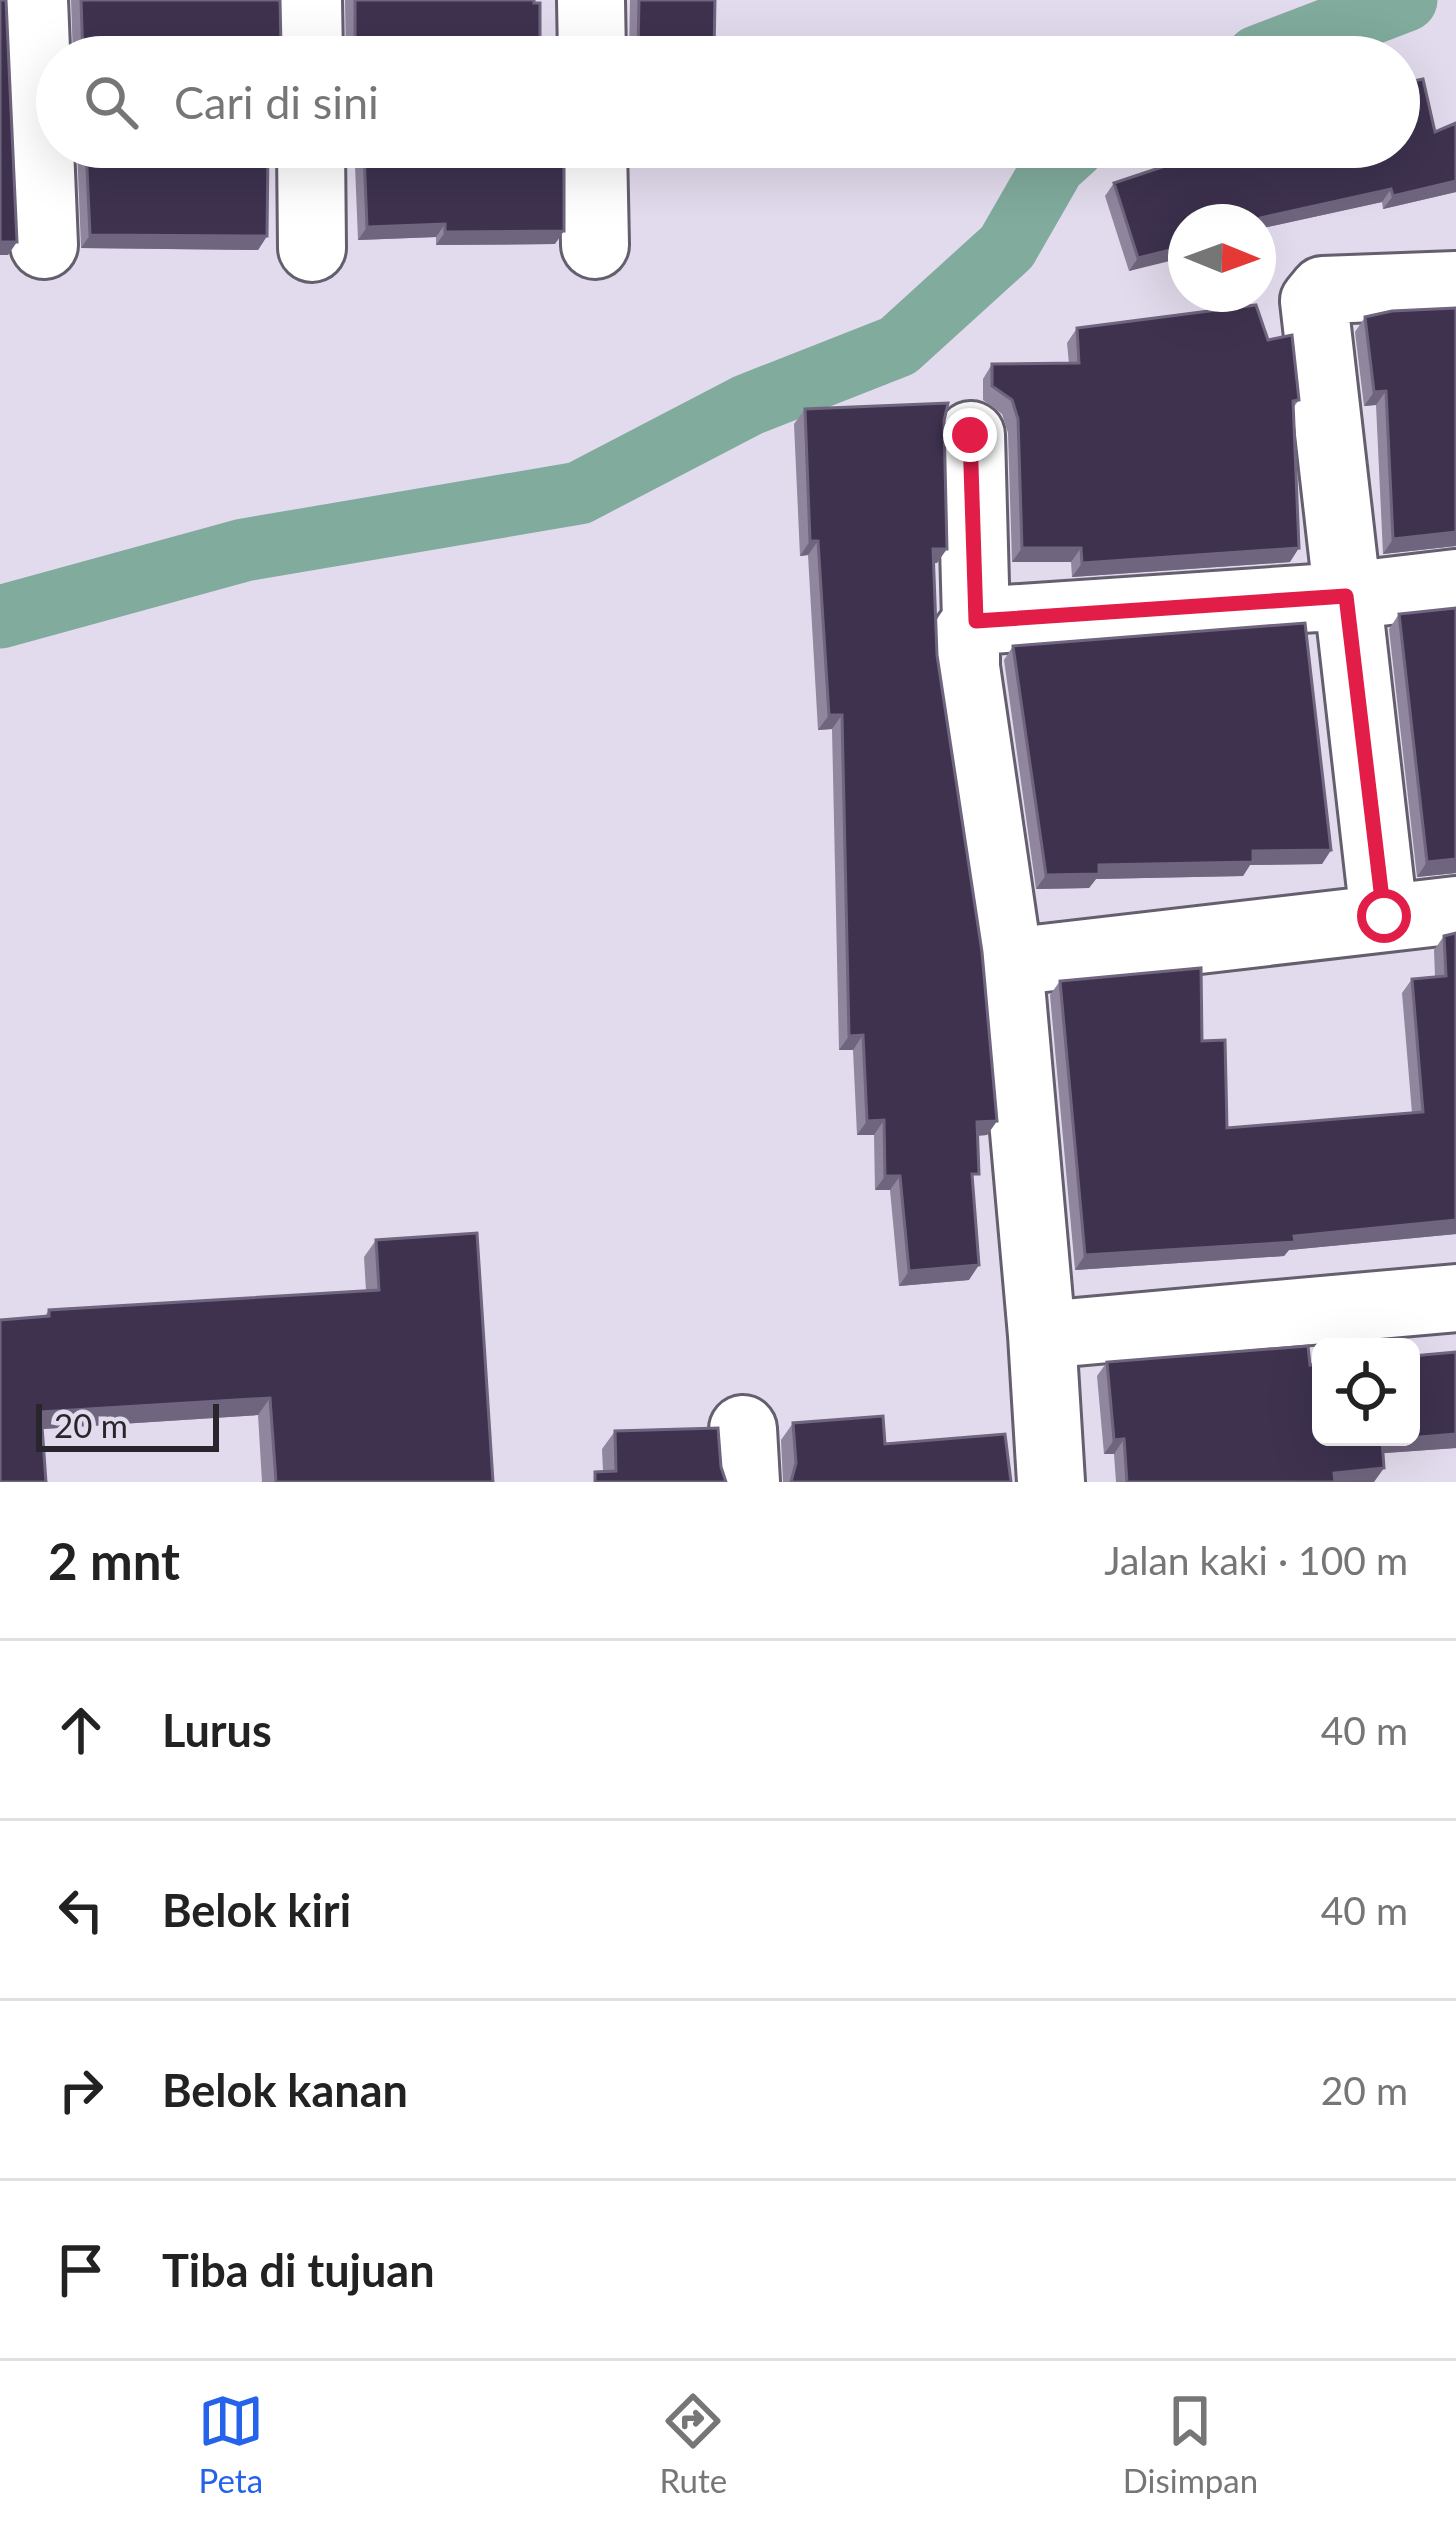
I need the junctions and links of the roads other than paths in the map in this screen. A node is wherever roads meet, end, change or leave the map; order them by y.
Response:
1 (34, 0) edge
2 (308, 0) edge
3 (591, 0) edge
4 (309, 36) edge
5 (592, 36) edge
6 (36, 49) edge
7 (41, 168) edge
8 (310, 168) edge
9 (593, 168) edge
10 (44, 245) dead end
11 (595, 245) dead end
12 (312, 248) dead end
13 (1456, 285) edge
14 (970, 435) dead end
15 (1456, 583) edge
16 (1346, 596) junction
17 (976, 621) junction
18 (1456, 910) edge
19 (1384, 916) junction
20 (1009, 962) junction
21 (1456, 1298) edge
22 (1042, 1335) junction
23 (1051, 1482) edge

1 - 6 street
2 - 4 street
3 - 5 street
7 - 10 street
8 - 12 street
9 - 11 street
13 - 16 street
14 - 17 street
15 - 16 street
16 - 17 street
16 - 19 street
17 - 20 street
18 - 19 street
19 - 20 street
20 - 22 street
21 - 22 street
22 - 23 street

